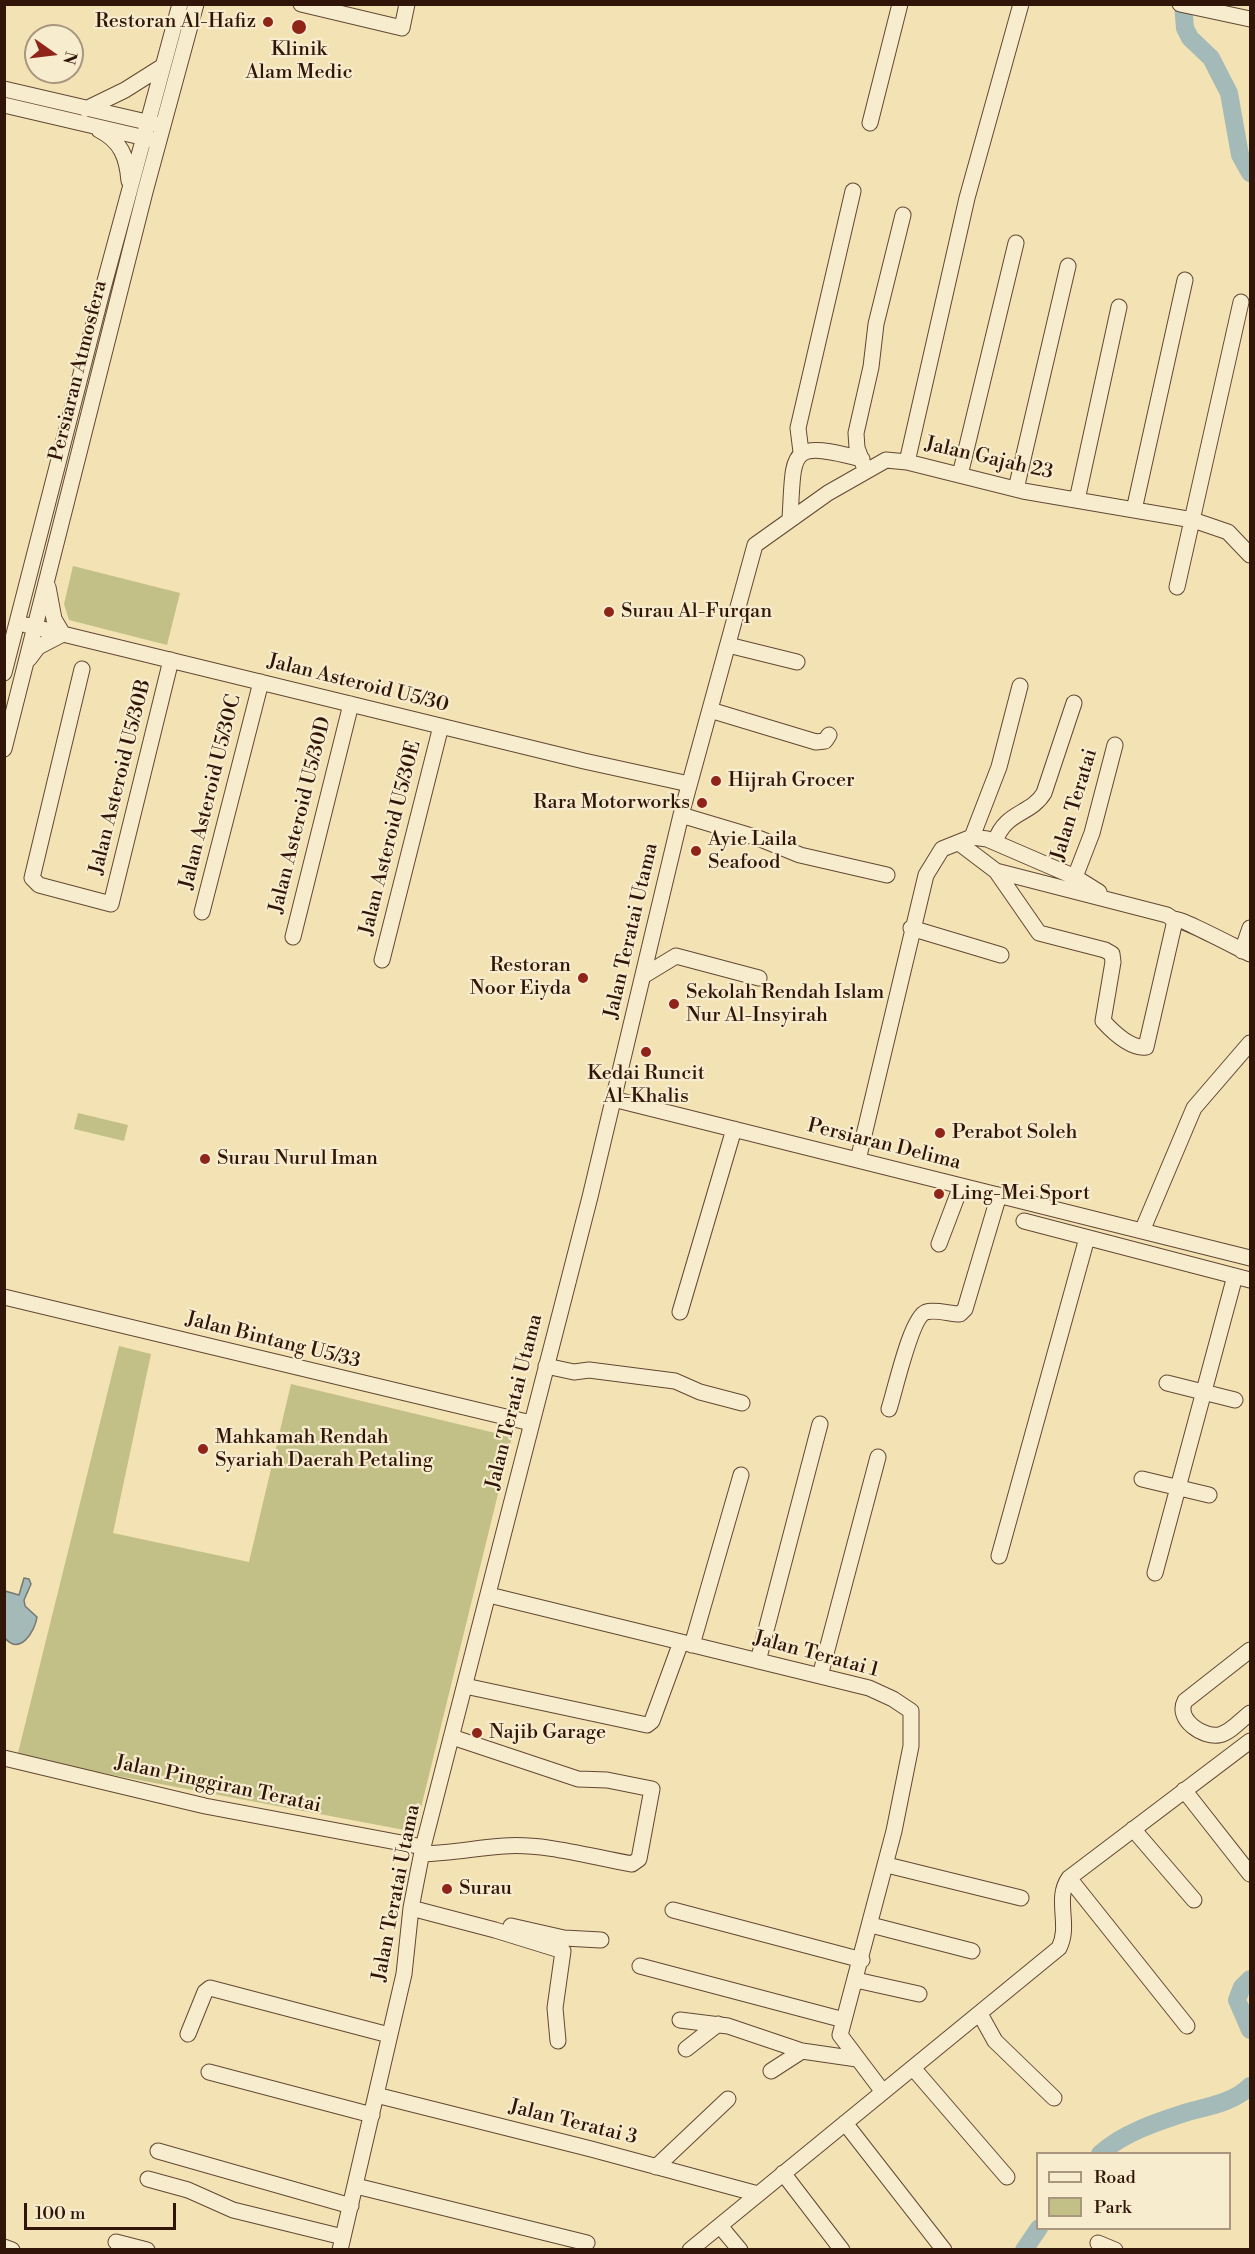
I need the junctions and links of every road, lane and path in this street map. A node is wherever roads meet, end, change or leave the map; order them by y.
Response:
1 (180, 4) edge
2 (196, 4) edge
3 (301, 4) edge
4 (407, 4) edge
5 (900, 4) edge
6 (1021, 4) edge
7 (1180, 4) edge
8 (1251, 18) edge
9 (163, 66) junction
10 (4, 89) edge
11 (4, 105) edge
12 (84, 115) junction
13 (147, 122) junction
14 (870, 123) dead end
15 (164, 125) junction
16 (144, 138) junction
17 (160, 142) junction
18 (129, 190) junction
19 (853, 191) dead end
20 (903, 215) dead end
21 (1016, 243) dead end
22 (1068, 266) dead end
23 (1185, 280) dead end
24 (1241, 302) dead end
25 (1119, 307) dead end
26 (801, 452) junction
27 (907, 462) junction
28 (864, 464) junction
29 (960, 475) junction
30 (1016, 489) junction
31 (1077, 500) junction
32 (1134, 510) junction
33 (790, 519) junction
34 (1193, 520) junction
35 (1251, 555) edge
36 (747, 569) joint
37 (47, 578) junction
38 (1177, 587) dead end
39 (17, 623) junction
40 (35, 627) junction
41 (63, 634) junction
42 (728, 645) junction
43 (171, 660) junction
44 (26, 662) junction
45 (797, 662) dead end
46 (82, 669) dead end
47 (4, 673) edge
48 (261, 682) junction
49 (1020, 686) dead end
50 (351, 704) junction
51 (1074, 704) dead end
52 (710, 710) junction
53 (441, 726) junction
54 (829, 735) dead end
55 (1115, 746) dead end
56 (4, 749) edge
57 (690, 784) junction
58 (681, 815) junction
59 (966, 840) junction
60 (995, 842) junction
61 (996, 871) junction
62 (887, 875) dead end
63 (1075, 877) junction
64 (1112, 900) junction
65 (202, 912) dead end
66 (1173, 919) junction
67 (911, 928) junction
68 (1251, 928) edge
69 (293, 937) dead end
70 (1246, 952) edge
71 (1001, 955) dead end
72 (382, 960) dead end
73 (643, 976) junction
74 (759, 978) dead end
75 (1251, 1043) edge
76 (613, 1099) junction
77 (734, 1130) junction
78 (858, 1160) junction
79 (961, 1186) junction
80 (999, 1195) junction
81 (1024, 1221) dead end
82 (1142, 1231) junction
83 (1087, 1238) junction
84 (939, 1244) dead end
85 (1251, 1258) edge
86 (1243, 1278) edge
87 (4, 1297) edge
88 (680, 1312) dead end
89 (546, 1366) junction
90 (1167, 1383) dead end
91 (1203, 1392) junction
92 (1235, 1400) dead end
93 (742, 1403) dead end
94 (889, 1409) dead end
95 (531, 1423) junction
96 (820, 1424) dead end
97 (878, 1457) dead end
98 (741, 1475) dead end
99 (1142, 1479) dead end
100 (1178, 1487) junction
101 (1209, 1495) dead end
102 (999, 1556) dead end
103 (1155, 1573) dead end
104 (489, 1595) junction
105 (686, 1643) junction
106 (1251, 1650) edge
107 (758, 1661) junction
108 (820, 1676) junction
109 (465, 1686) junction
110 (1251, 1713) edge
111 (452, 1737) junction
112 (1251, 1741) edge
113 (4, 1758) edge
114 (1184, 1790) junction
115 (1133, 1829) junction
116 (423, 1851) junction
117 (887, 1864) junction
118 (1251, 1874) edge
119 (1069, 1878) junction
120 (1021, 1898) dead end
121 (1194, 1900) dead end
122 (411, 1908) junction
123 (673, 1910) dead end
124 (871, 1925) junction
125 (495, 1930) junction
126 (600, 1940) dead end
127 (972, 1951) dead end
128 (862, 1960) junction
129 (640, 1966) dead end
130 (856, 1980) junction
131 (919, 1994) dead end
132 (980, 2014) junction
133 (680, 2020) dead end
134 (844, 2020) junction
135 (718, 2024) junction
136 (1187, 2026) dead end
137 (188, 2034) dead end
138 (389, 2035) junction
139 (558, 2041) dead end
140 (686, 2049) dead end
141 (802, 2051) junction
142 (857, 2059) junction
143 (913, 2068) junction
144 (771, 2071) dead end
145 (209, 2072) dead end
146 (883, 2092) junction
147 (376, 2095) junction
148 (1054, 2098) dead end
149 (728, 2099) dead end
150 (372, 2115) junction
151 (845, 2123) junction
152 (158, 2151) dead end
153 (656, 2167) junction
154 (783, 2173) junction
155 (1007, 2177) dead end
156 (148, 2179) dead end
157 (356, 2186) junction
158 (758, 2194) junction
159 (351, 2206) junction
160 (720, 2226) junction
161 (117, 2242) dead end
162 (342, 2243) edge
163 (587, 2243) dead end
164 (1098, 2243) dead end
165 (4, 2247) edge
166 (12, 2250) edge
167 (147, 2250) edge
168 (690, 2250) edge
169 (740, 2250) edge
170 (842, 2250) edge
171 (944, 2250) edge
172 (1115, 2250) edge

1 - 9 street, Persiaran Atmosfera
2 - 15 street, Persiaran Atmosfera
3 - 4 street
5 - 14 street
6 - 27 street
7 - 8 street
9 - 12 street
9 - 13 street, Persiaran Atmosfera
10 - 12 street
11 - 12 street
12 - 13 street
12 - 16 street
12 - 18 street
13 - 15 street
13 - 16 street, Persiaran Atmosfera
15 - 17 street, Persiaran Atmosfera
16 - 17 street
16 - 18 street, Persiaran Atmosfera
17 - 37 street, Persiaran Atmosfera
18 - 39 street, Persiaran Atmosfera
19 - 26 street
20 - 28 street
21 - 29 street
22 - 30 street
23 - 32 street
24 - 34 street
25 - 31 street
26 - 28 street
26 - 33 street
27 - 28 street, Jalan Gajah 23
27 - 29 street, Jalan Gajah 23
28 - 33 street, Jalan Gajah 23
29 - 30 street, Jalan Gajah 23
30 - 31 street, Jalan Gajah 23
31 - 32 street, Jalan Gajah 23
32 - 34 street, Jalan Gajah 23
33 - 36 street, Jalan Gajah 23
34 - 35 street, Jalan Gajah 23
34 - 38 street
36 - 42 street, Jalan Teratai Utama
37 - 40 street, Persiaran Atmosfera
37 - 41 street
39 - 40 street, Jalan Asteroid U5/30
39 - 47 street, Persiaran Atmosfera
40 - 41 street, Jalan Asteroid U5/30
40 - 44 street, Persiaran Atmosfera
41 - 43 street, Jalan Asteroid U5/30
41 - 44 street
42 - 45 street
42 - 52 street, Jalan Teratai Utama
43 - 46 street, Jalan Asteroid U5/30B
43 - 48 street, Jalan Asteroid U5/30
44 - 56 street, Persiaran Atmosfera
48 - 50 street, Jalan Asteroid U5/30
48 - 65 street, Jalan Asteroid U5/30C
49 - 59 street
50 - 53 street, Jalan Asteroid U5/30
50 - 69 street, Jalan Asteroid U5/30D
51 - 60 street
52 - 54 street
52 - 57 street, Jalan Teratai Utama
53 - 57 street, Jalan Asteroid U5/30
53 - 72 street, Jalan Asteroid U5/30E
55 - 63 street, Jalan Teratai
57 - 58 street, Jalan Teratai Utama
58 - 62 street
58 - 73 street, Jalan Teratai Utama
59 - 60 street
59 - 61 street
59 - 67 street
60 - 63 street
61 - 64 street
61 - 66 street
63 - 64 street
64 - 66 street
66 - 70 street
67 - 71 street
67 - 78 street
68 - 70 street
73 - 74 street
73 - 76 street, Jalan Teratai Utama
75 - 82 street
76 - 77 street, Persiaran Delima
76 - 89 street, Jalan Teratai Utama
77 - 78 street, Persiaran Delima
77 - 88 street
78 - 79 street, Persiaran Delima
79 - 80 street, Persiaran Delima
79 - 84 street
80 - 82 street, Persiaran Delima
80 - 94 street
81 - 83 street
82 - 85 street, Persiaran Delima
83 - 86 street
83 - 102 street
86 - 91 street
87 - 95 street, Jalan Bintang U5/33
89 - 93 street
89 - 95 street, Jalan Teratai Utama
90 - 91 street
91 - 92 street
91 - 100 street
95 - 104 street, Jalan Teratai Utama
96 - 107 street
97 - 108 street
98 - 105 street
99 - 100 street
100 - 101 street
100 - 103 street
104 - 105 street, Jalan Teratai 1
104 - 109 street, Jalan Teratai Utama
105 - 107 street, Jalan Teratai 1
105 - 109 street
106 - 110 street
107 - 108 street, Jalan Teratai 1
108 - 117 street, Jalan Teratai 1
109 - 111 street, Jalan Teratai Utama
111 - 116 street, Jalan Teratai Utama
111 - 116 street, Jalan Pinggiran Teratai
112 - 114 street
113 - 116 street, Jalan Pinggiran Teratai
114 - 115 street
114 - 118 street
115 - 119 street
115 - 121 street
116 - 122 street, Jalan Teratai Utama
117 - 120 street
117 - 124 street, Jalan Teratai 1
119 - 132 street
119 - 136 street
122 - 125 street
122 - 138 street, Jalan Teratai Utama
123 - 128 street
124 - 127 street
124 - 128 street, Jalan Teratai 1
125 - 126 street
125 - 139 street
128 - 130 street, Jalan Teratai 1
129 - 134 street
130 - 131 street
130 - 134 street, Jalan Teratai 1
132 - 143 street
132 - 148 street
133 - 135 street
134 - 142 street, Jalan Teratai 1
135 - 140 street
135 - 141 street
137 - 138 street
138 - 147 street, Jalan Teratai Utama
141 - 142 street
141 - 144 street
142 - 146 street, Jalan Teratai 1
143 - 146 street
143 - 155 street
145 - 150 street
146 - 151 street
147 - 150 street, Jalan Teratai Utama
147 - 153 street, Jalan Teratai 3
149 - 153 street
150 - 157 street, Jalan Teratai Utama
151 - 154 street
151 - 171 street
152 - 159 street
153 - 158 street, Jalan Teratai 3
154 - 158 street
154 - 170 street
156 - 162 street
157 - 159 street, Jalan Teratai Utama
157 - 163 street
158 - 160 street
159 - 162 street, Jalan Teratai Utama
160 - 168 street
160 - 169 street
161 - 167 street
164 - 172 street
165 - 166 street

